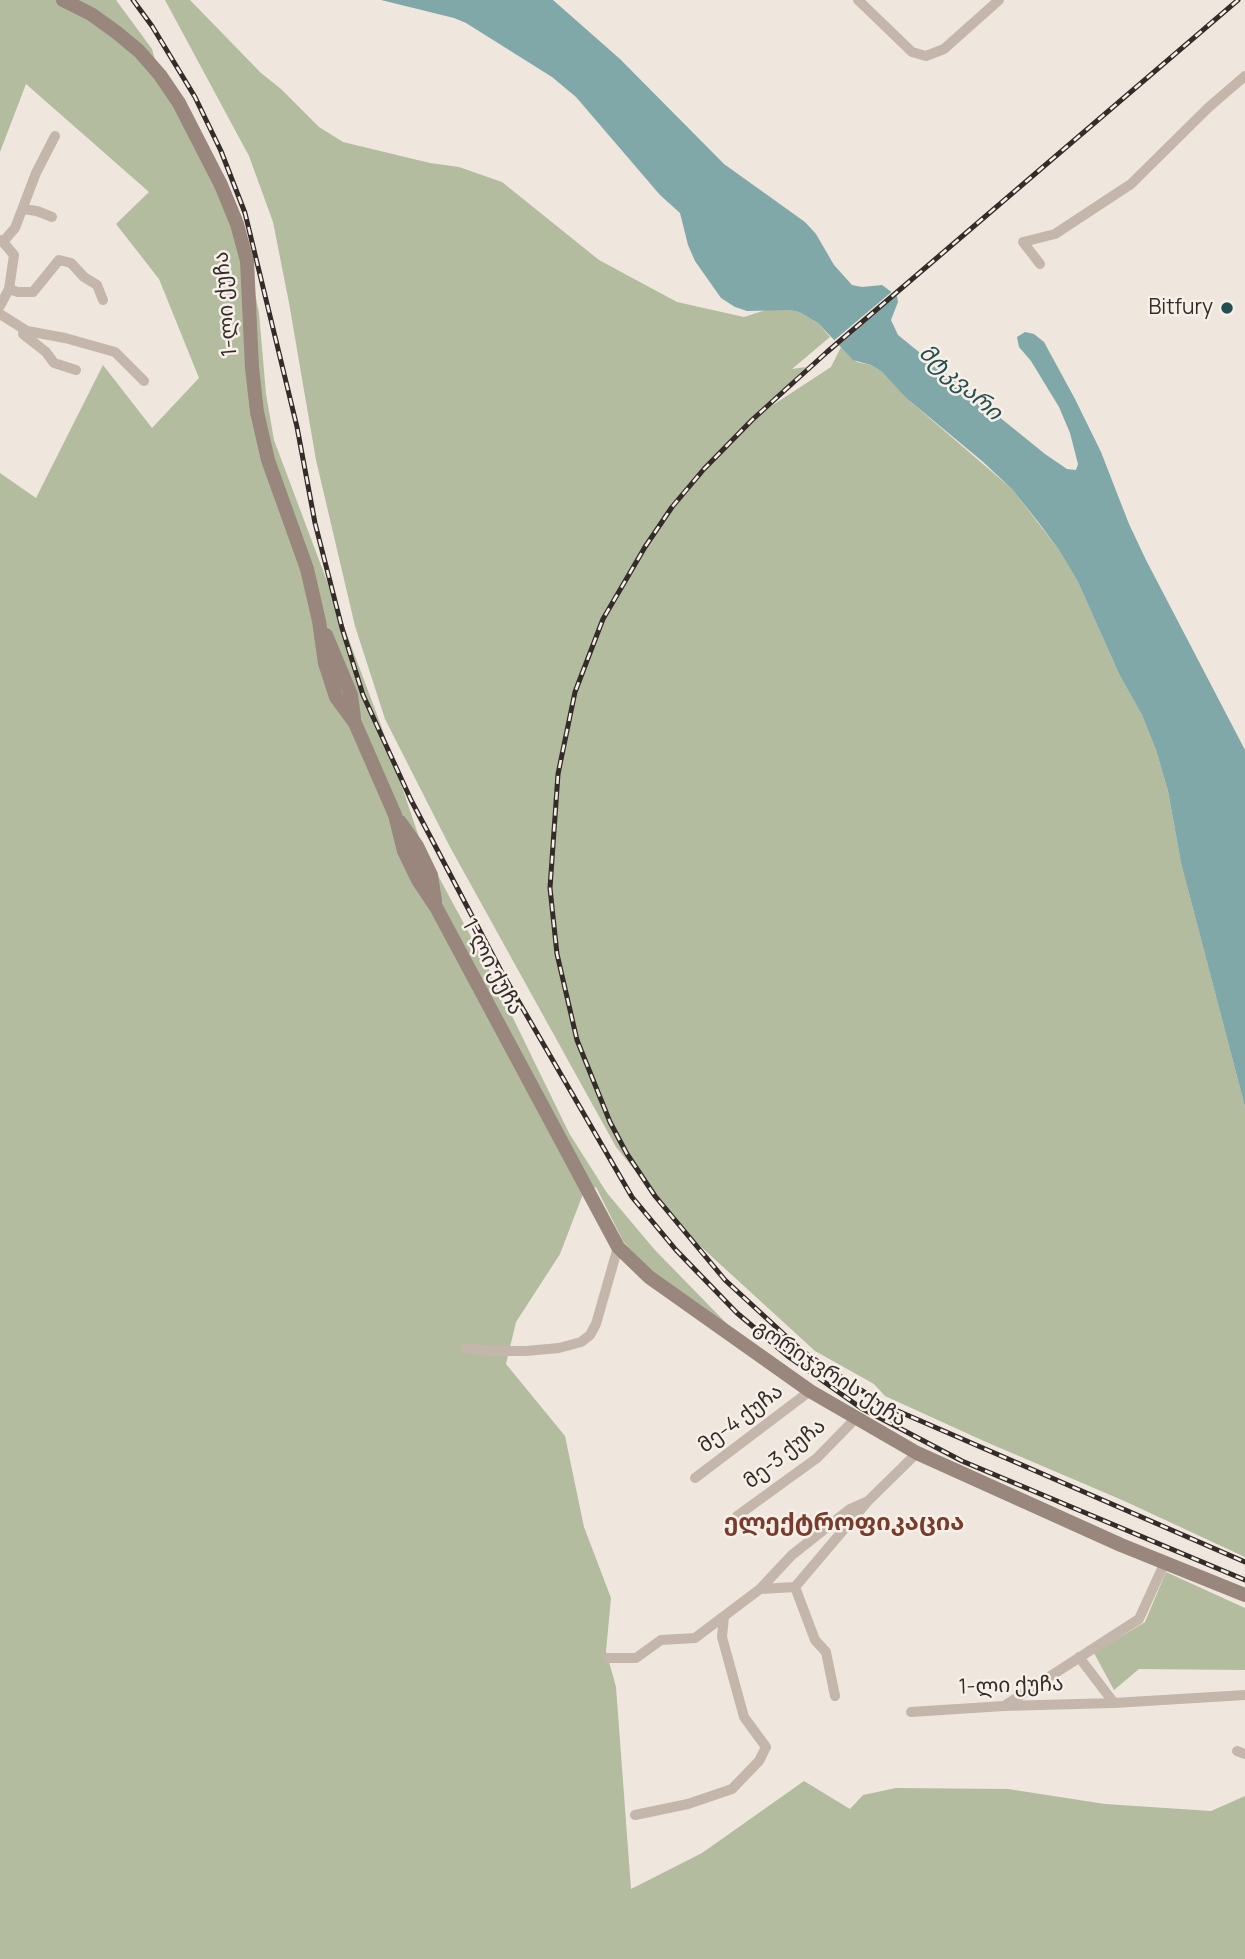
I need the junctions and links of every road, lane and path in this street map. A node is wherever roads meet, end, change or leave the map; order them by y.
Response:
1 (63, 0) edge
2 (858, 0) edge
3 (999, 0) edge
4 (1245, 76) edge
5 (55, 136) dead end
6 (23, 209) junction
7 (52, 217) dead end
8 (2, 241) edge
9 (1040, 264) dead end
10 (9, 289) junction
11 (103, 300) dead end
12 (1, 311) edge
13 (76, 370) dead end
14 (144, 381) dead end
15 (511, 1048) joint
16 (618, 1247) junction
17 (466, 1348) dead end
18 (810, 1391) junction
19 (855, 1419) junction
20 (917, 1453) junction
21 (695, 1478) dead end
22 (867, 1501) junction
23 (737, 1516) dead end
24 (1164, 1562) junction
25 (795, 1587) junction
26 (760, 1589) junction
27 (1245, 1595) edge
28 (724, 1617) junction
29 (1079, 1657) junction
30 (608, 1658) dead end
31 (1245, 1695) edge
32 (835, 1696) dead end
33 (1114, 1703) junction
34 (1004, 1706) junction
35 (911, 1712) dead end
36 (635, 1815) dead end

1 - 15 main road, 1-ლი ქუჩა
2 - 3 street
4 - 9 street
5 - 6 street
6 - 7 street
6 - 8 street
8 - 10 street
10 - 11 street
10 - 12 street
12 - 13 street
12 - 14 street
15 - 16 main road, გორიჯვრის ქუჩა
16 - 17 street
16 - 18 main road, გორიჯვრის ქუჩა
18 - 19 main road, გორიჯვრის ქუჩა
18 - 21 street, მე-4 ქუჩა
19 - 20 main road, გორიჯვრის ქუჩა
19 - 23 street, მე-3 ქუჩა
20 - 22 street
20 - 24 main road, გორიჯვრის ქუჩა
22 - 25 street
22 - 26 street
24 - 27 main road, გორიჯვრის ქუჩა
24 - 29 street
25 - 26 street
25 - 32 street
26 - 28 street
28 - 30 street
28 - 36 street
29 - 33 street, 1-ლი ქუჩა
29 - 34 street
31 - 33 street, 1-ლი ქუჩა
33 - 34 street, 1-ლი ქუჩა
34 - 35 street, 1-ლი ქუჩა

